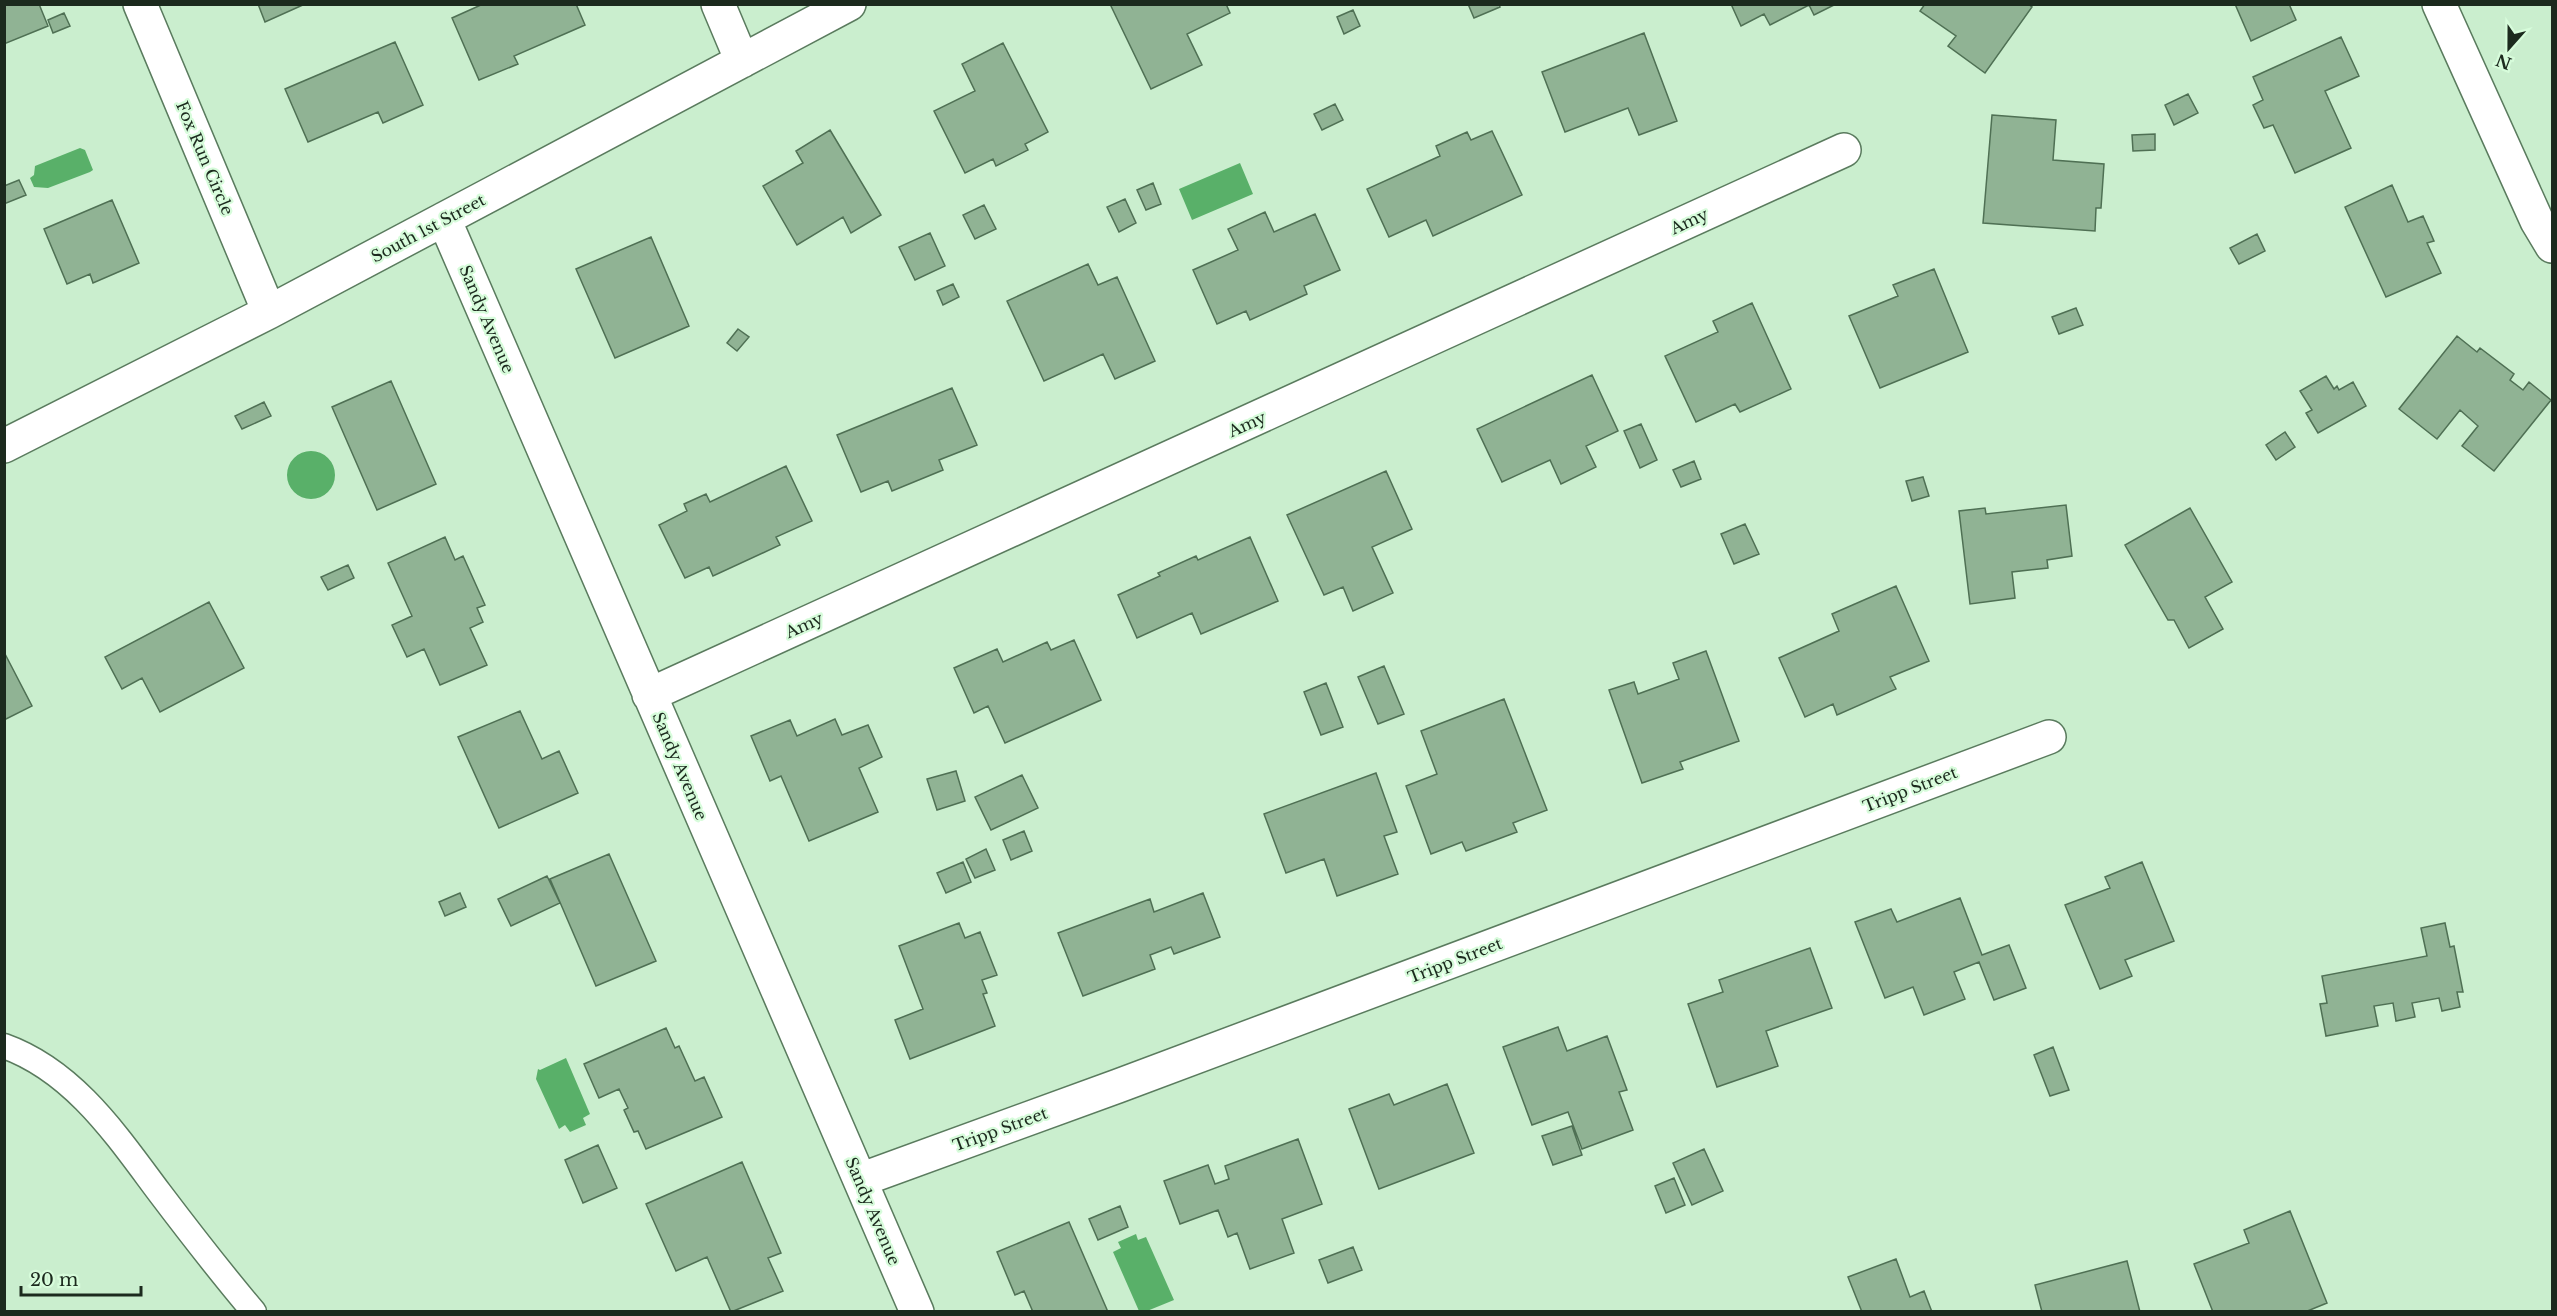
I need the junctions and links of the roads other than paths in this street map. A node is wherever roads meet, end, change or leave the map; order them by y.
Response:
1 (140, 4) edge
2 (718, 4) edge
3 (849, 4) edge
4 (2439, 4) edge
5 (742, 62) junction
6 (1844, 150) dead end
7 (444, 219) junction
8 (2553, 246) edge
9 (269, 312) junction
10 (4, 446) edge
11 (649, 695) junction
12 (2049, 736) dead end
13 (4, 1046) edge
14 (860, 1180) junction
15 (254, 1311) edge
16 (917, 1311) edge

1 - 9 street, Fox Run Circle
2 - 5 street
3 - 5 street, South 1st Street
4 - 8 street
5 - 7 street, South 1st Street
6 - 11 street, Amy
7 - 9 street, South 1st Street
7 - 11 street, Sandy Avenue
9 - 10 street, South 1st Street
11 - 14 street, Sandy Avenue
12 - 14 street, Tripp Street
13 - 15 lane
14 - 16 street, Sandy Avenue

